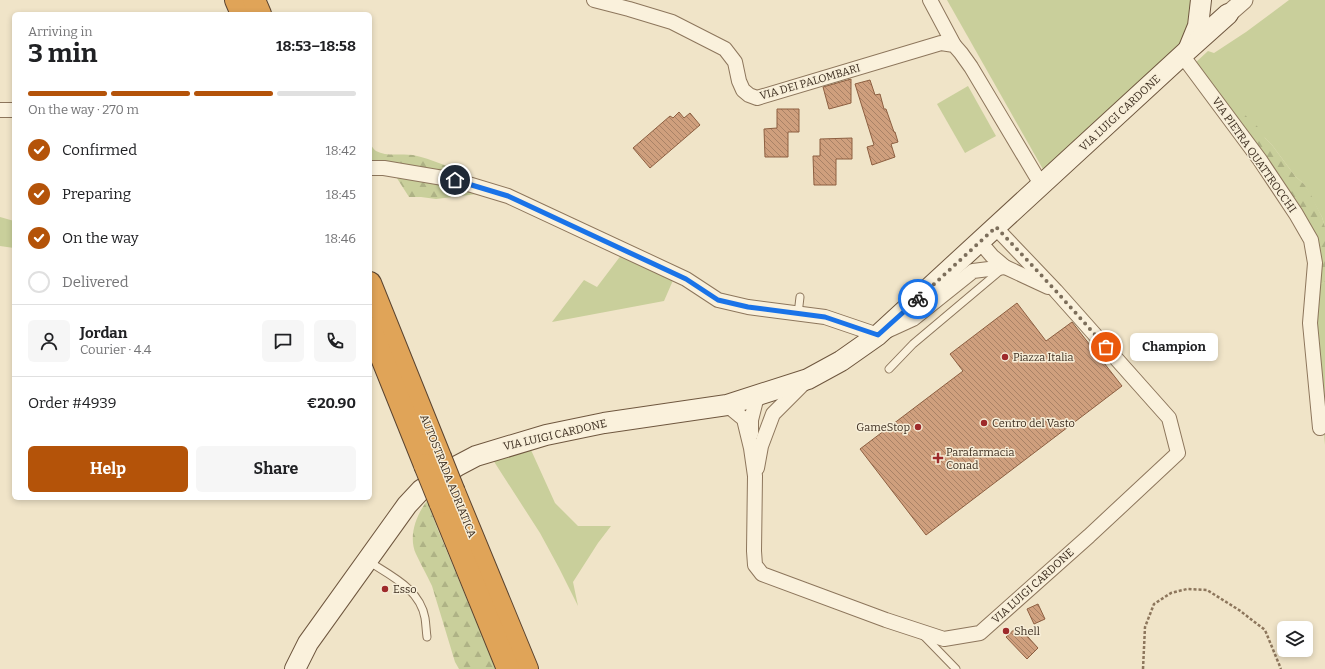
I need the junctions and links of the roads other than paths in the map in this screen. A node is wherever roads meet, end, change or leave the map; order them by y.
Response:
1 (236, 0) edge
2 (254, 0) edge
3 (594, 0) edge
4 (930, 0) edge
5 (1201, 0) edge
6 (1212, 0) edge
7 (1244, 0) edge
8 (629, 4) edge
9 (1228, 7) edge
10 (241, 12) edge
11 (259, 12) edge
12 (954, 45) junction
13 (1185, 53) junction
14 (0, 110) edge
15 (12, 110) edge
16 (372, 168) edge
17 (1042, 186) junction
18 (996, 227) junction
19 (980, 242) junction
20 (1005, 267) junction
21 (372, 289) edge
22 (1056, 291) junction
23 (800, 297) dead end
24 (798, 314) junction
25 (372, 332) edge
26 (878, 335) junction
27 (889, 369) dead end
28 (808, 379) junction
29 (757, 396) junction
30 (727, 405) junction
31 (1320, 428) dead end
32 (756, 447) junction
33 (432, 461) junction
34 (447, 497) junction
35 (367, 560) junction
36 (918, 630) junction
37 (427, 636) dead end
38 (296, 669) edge
39 (508, 669) edge
40 (527, 669) edge
41 (956, 669) edge

1 - 10 highway
2 - 11 highway
3 - 8 street, VIA DEI PALOMBARI
4 - 12 street
5 - 13 main road
6 - 9 main road
7 - 9 street, VIA LUIGI CARDONE
8 - 12 street, VIA DEI PALOMBARI
9 - 13 main road, VIA LUIGI CARDONE
12 - 17 street
13 - 17 main road, VIA LUIGI CARDONE
13 - 31 street, VIA PIETRA QUATTROCCHI
14 - 15 street
16 - 24 street
17 - 18 main road, VIA LUIGI CARDONE
18 - 19 main road, VIA LUIGI CARDONE
18 - 22 street, VIA LUIGI CARDONE
19 - 20 street, VIA LUIGI CARDONE
19 - 26 main road, VIA LUIGI CARDONE
20 - 22 street, VIA LUIGI CARDONE
20 - 26 street, VIA LUIGI CARDONE
20 - 27 lane
21 - 33 highway, AUTOSTRADA ADRIATICA
22 - 36 street, VIA LUIGI CARDONE
23 - 24 lane
24 - 26 street
25 - 33 highway, AUTOSTRADA ADRIATICA
26 - 28 main road, VIA LUIGI CARDONE
28 - 29 main road, VIA LUIGI CARDONE
28 - 32 street, VIA LUIGI CARDONE
29 - 30 main road, VIA LUIGI CARDONE
29 - 32 street, VIA LUIGI CARDONE
30 - 32 street, VIA LUIGI CARDONE
30 - 35 main road, VIA LUIGI CARDONE
32 - 36 street, VIA LUIGI CARDONE
33 - 34 highway, AUTOSTRADA ADRIATICA, bridge
34 - 39 highway, AUTOSTRADA ADRIATICA
34 - 40 highway, AUTOSTRADA ADRIATICA
35 - 37 lane
35 - 38 main road, VIA LUIGI CARDONE
36 - 41 lane

